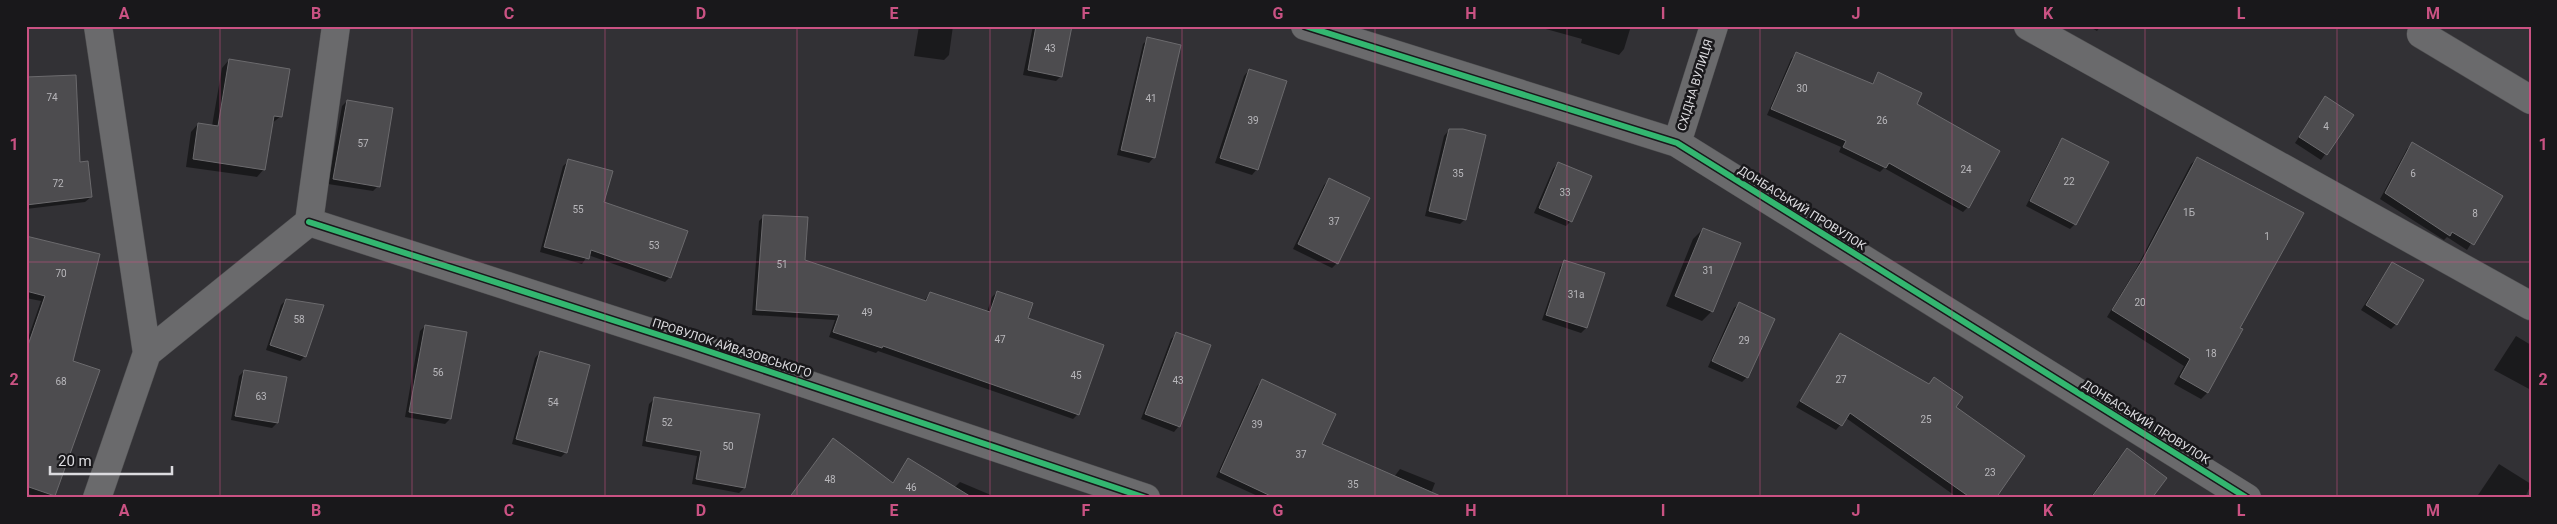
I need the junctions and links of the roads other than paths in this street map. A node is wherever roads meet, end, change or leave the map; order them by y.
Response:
1 (98, 26) edge
2 (336, 26) edge
3 (1305, 26) edge
4 (1714, 26) edge
5 (2028, 26) edge
6 (2421, 34) dead end
7 (2531, 100) edge
8 (1677, 143) junction
9 (309, 222) junction
10 (2531, 306) edge
11 (147, 353) junction
12 (97, 498) edge
13 (1146, 498) edge
14 (2247, 498) edge

1 - 11 street
2 - 9 street
3 - 8 street, ДОНБАСЬКИЙ ПРОВУЛОК
4 - 8 street, СХІДНА ВУЛИЦЯ
5 - 10 street
6 - 7 street
8 - 14 street, ДОНБАСЬКИЙ ПРОВУЛОК
9 - 11 street
9 - 13 street, ПРОВУЛОК АЙВАЗОВСЬКОГО
11 - 12 street

